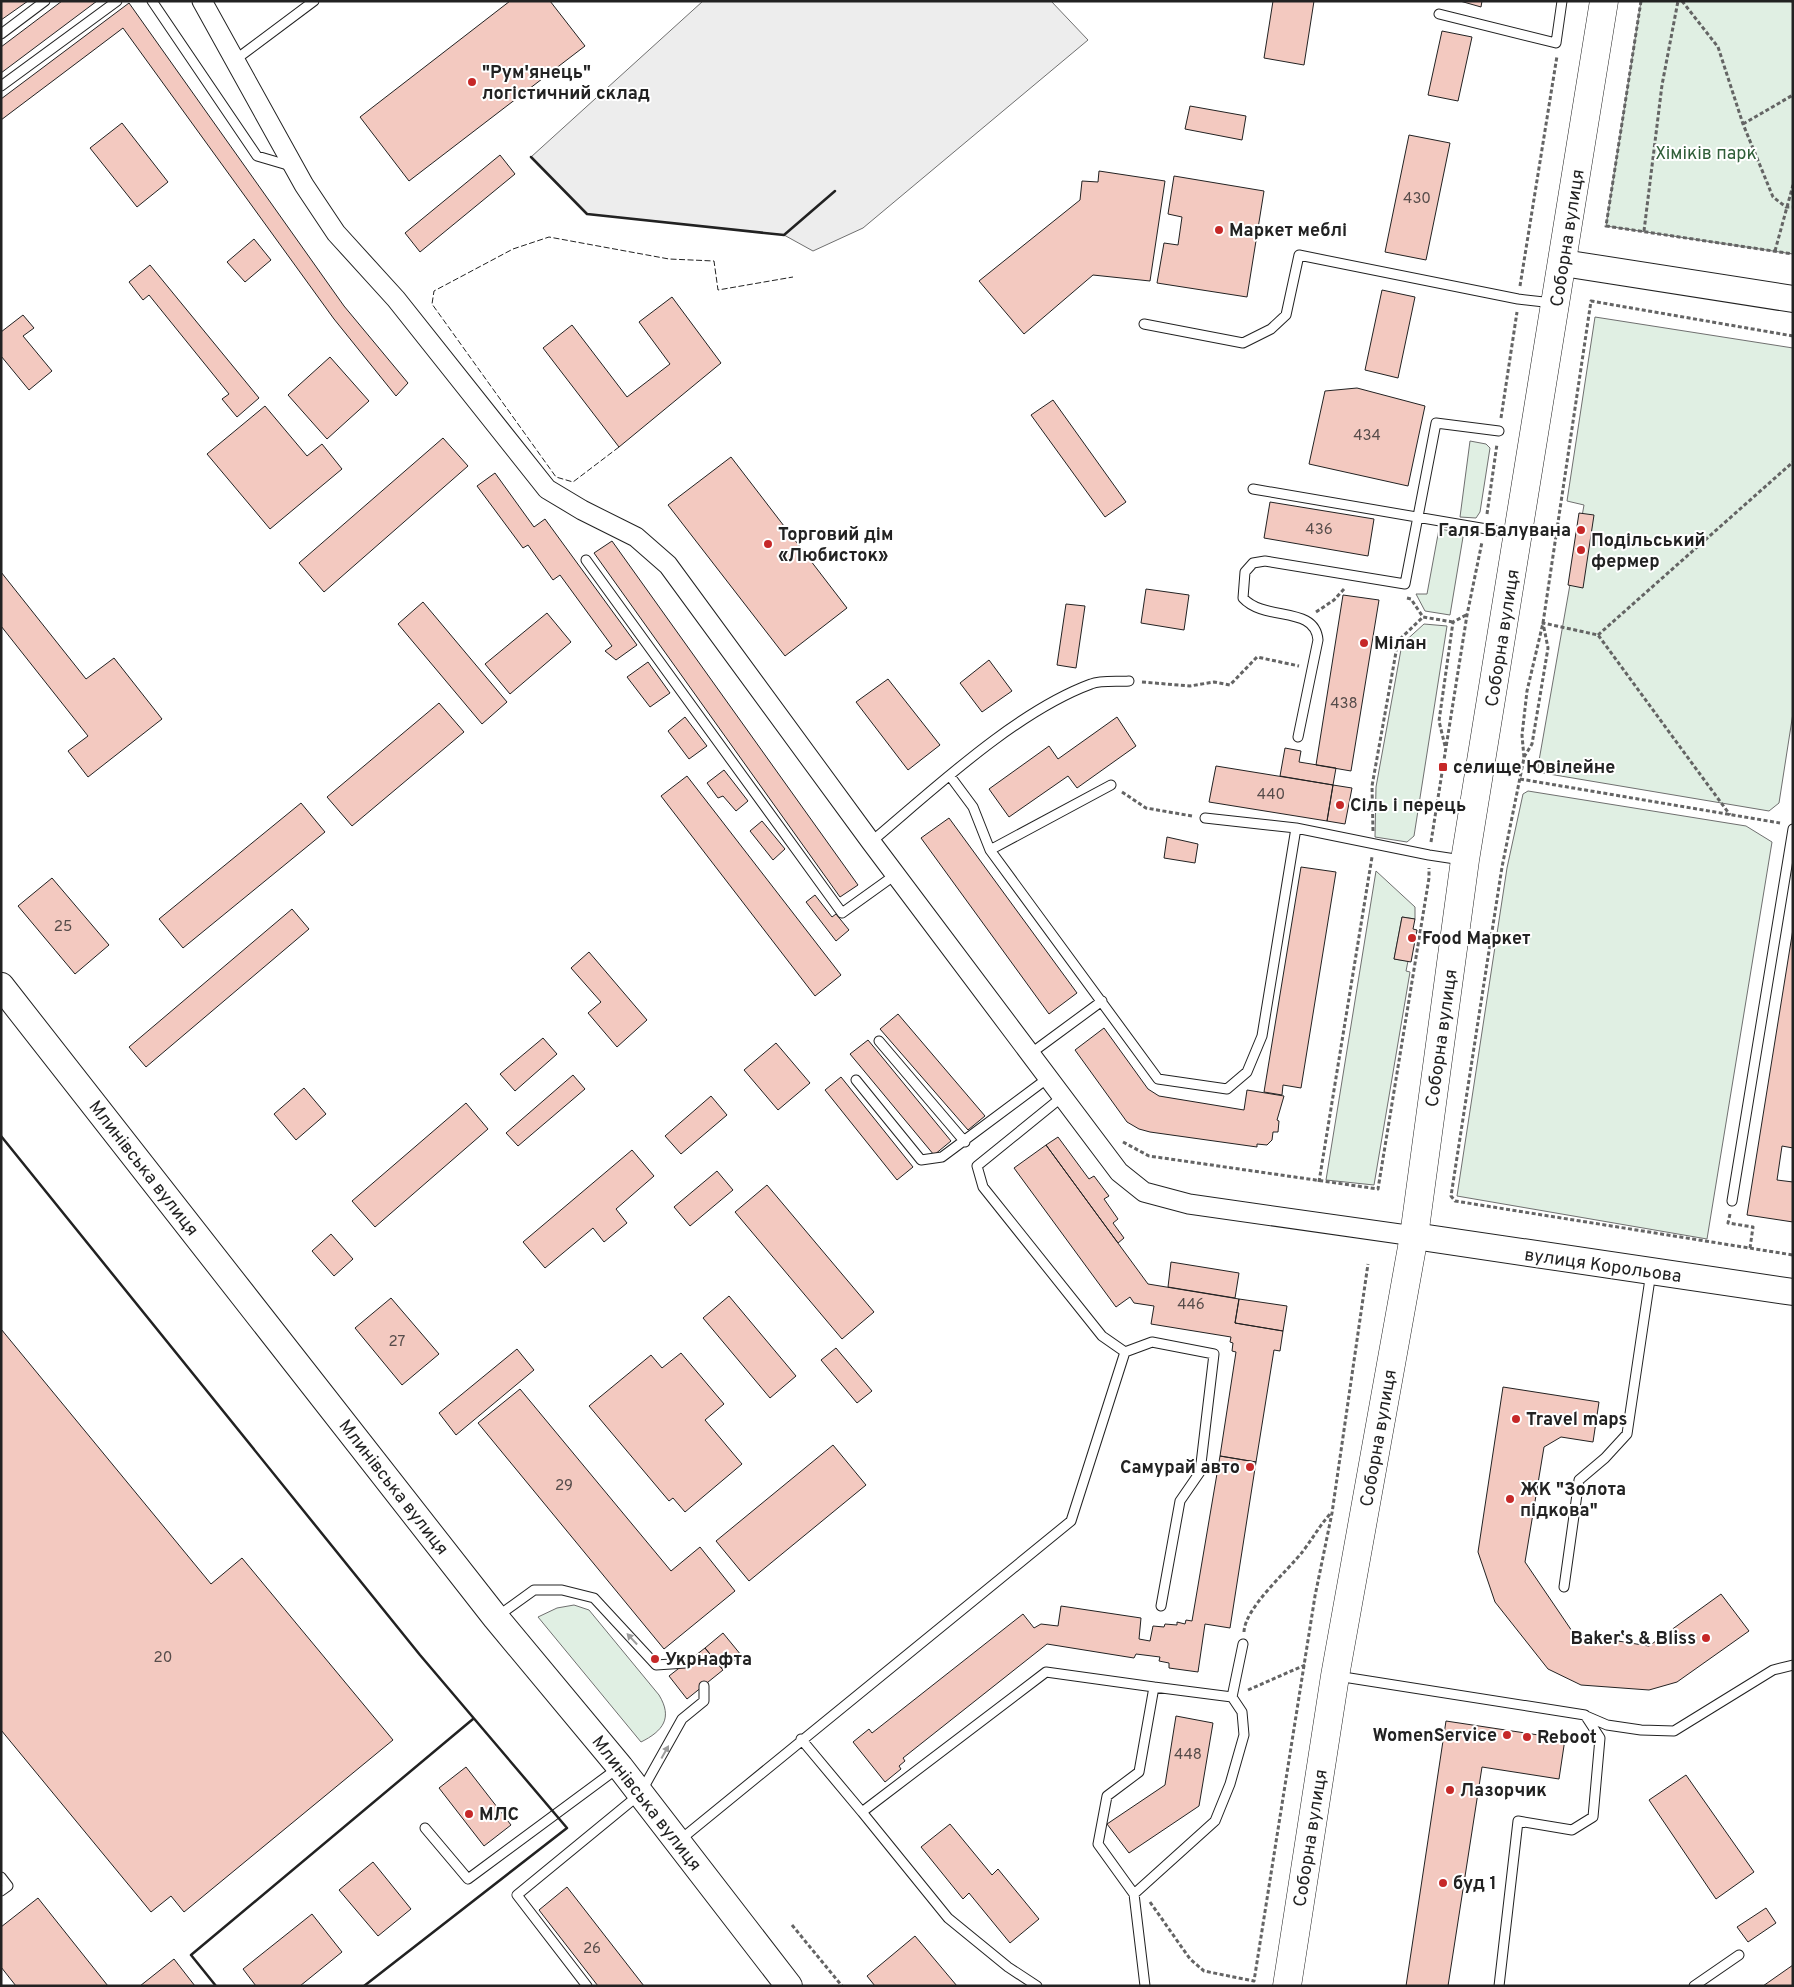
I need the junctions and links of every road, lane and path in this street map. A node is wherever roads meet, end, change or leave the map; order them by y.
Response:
1 (45, 1) edge
2 (117, 1) edge
3 (152, 1) edge
4 (202, 1) edge
5 (314, 1) edge
6 (1562, 1) edge
7 (1604, 1) edge
8 (1641, 1) edge
9 (1678, 1) edge
10 (1682, 1) edge
11 (1439, 14) dead end
12 (1, 34) edge
13 (1556, 43) junction
14 (235, 60) junction
15 (1, 86) edge
16 (1793, 95) edge
17 (1743, 124) junction
18 (294, 166) junction
19 (1793, 185) edge
20 (1793, 207) edge
21 (1786, 208) junction
22 (1644, 232) junction
23 (1775, 251) junction
24 (1793, 254) edge
25 (1563, 263) junction
26 (1518, 299) junction
27 (1793, 299) edge
28 (1556, 303) junction
29 (1144, 324) dead end
30 (1793, 336) edge
31 (1499, 431) junction
32 (1793, 462) edge
33 (1253, 489) dead end
34 (1417, 518) junction
35 (1485, 530) junction
36 (1518, 534) junction
37 (586, 560) dead end
38 (1347, 586) dead end
39 (1402, 597) dead end
40 (1466, 615) junction
41 (1423, 617) junction
42 (1306, 619) junction
43 (1453, 622) junction
44 (1543, 623) junction
45 (1598, 635) junction
46 (1312, 670) junction
47 (1129, 681) joint
48 (1298, 737) dead end
49 (1446, 750) junction
50 (1524, 758) junction
51 (950, 776) junction
52 (1520, 779) junction
53 (1111, 784) joint
54 (1730, 815) junction
55 (1205, 818) joint
56 (1784, 823) dead end
57 (1296, 828) junction
58 (1793, 829) edge
59 (871, 842) junction
60 (1372, 844) junction
61 (990, 850) junction
62 (1428, 855) junction
63 (1465, 860) junction
64 (895, 875) junction
65 (1, 986) edge
66 (1102, 1001) junction
67 (879, 1041) dead end
68 (1030, 1054) junction
69 (1048, 1078) junction
70 (856, 1080) dead end
71 (1062, 1096) junction
72 (1120, 1139) dead end
73 (965, 1142) junction
74 (1319, 1182) junction
75 (1732, 1201) joint
76 (1414, 1236) junction
77 (1750, 1249) junction
78 (1793, 1255) edge
79 (1368, 1264) dead end
80 (1651, 1272) junction
81 (1793, 1292) edge
82 (1125, 1352) junction
83 (1332, 1513) junction
84 (1564, 1588) dead end
85 (1161, 1606) dead end
86 (496, 1618) junction
87 (1243, 1644) joint
88 (686, 1663) dead end
89 (1306, 1664) junction
90 (1793, 1665) edge
91 (1334, 1676) junction
92 (704, 1686) dead end
93 (1154, 1687) junction
94 (1232, 1698) junction
95 (1585, 1715) junction
96 (801, 1739) junction
97 (620, 1767) junction
98 (640, 1794) junction
99 (862, 1812) junction
100 (425, 1828) dead end
101 (678, 1842) junction
102 (1, 1877) edge
103 (1, 1891) edge
104 (1134, 1894) junction
105 (792, 1925) dead end
106 (1739, 1955) dead end
107 (1254, 1981) junction
108 (587, 1986) edge
109 (789, 1986) edge
110 (842, 1986) edge
111 (1037, 1986) edge
112 (1145, 1986) edge
113 (1253, 1986) edge
114 (1287, 1986) edge
115 (1498, 1986) edge
116 (1694, 1986) edge

1 - 12 lane
2 - 15 lane
3 - 18 lane
4 - 14 street
5 - 14 lane
6 - 13 lane
7 - 25 main road, Соборна вулиця
8 - 22 path
9 - 22 path
10 - 17 path
11 - 13 lane
13 - 26 path
14 - 18 street
16 - 17 path
17 - 21 path
18 - 59 street
19 - 21 path
20 - 21 path
21 - 23 path
22 - 23 path
23 - 24 path
25 - 27 main road
25 - 28 main road, Соборна вулиця
26 - 28 lane
26 - 29 lane
26 - 31 path
28 - 36 main road, Соборна вулиця
30 - 44 path
31 - 34 lane
31 - 35 path
32 - 45 path
33 - 34 lane
34 - 35 lane
34 - 42 lane
35 - 36 lane
35 - 40 path
36 - 63 main road, Соборна вулиця
37 - 64 lane
38 - 42 path
39 - 41 path
40 - 43 path
40 - 49 path
41 - 43 path
41 - 60 path
42 - 46 lane
43 - 49 path
44 - 45 path
44 - 50 path
44 - 50 path
45 - 54 path
46 - 47 path
46 - 48 lane
47 - 51 lane
49 - 62 path
50 - 52 path
51 - 59 lane
51 - 61 lane
52 - 54 path
52 - 77 path
53 - 55 path
53 - 61 lane
54 - 56 path
55 - 57 lane
57 - 60 lane
57 - 66 lane
58 - 75 lane
59 - 64 street
60 - 62 lane
60 - 74 path
61 - 66 lane
62 - 63 lane
62 - 74 path
63 - 76 main road, Соборна вулиця
64 - 68 street
65 - 86 main road, Млинівська вулиця
66 - 68 lane
67 - 73 lane
68 - 69 street
69 - 71 street
69 - 73 lane
70 - 73 lane
71 - 76 street
71 - 82 lane
72 - 74 path
75 - 77 path
76 - 80 main road, вулиця Корольова
76 - 91 main road, Соборна вулиця
77 - 78 path
79 - 83 path
80 - 81 main road, вулиця Корольова
80 - 84 lane
82 - 85 lane
82 - 96 lane
83 - 87 path
83 - 89 path
88 -> 86 lane
86 - 97 main road, Млинівська вулиця
87 - 94 lane
89 - 94 path
89 - 107 path
90 - 95 lane
91 - 95 lane
91 - 114 main road, Соборна вулиця
98 -> 92 lane
93 - 94 lane
93 - 99 lane
93 - 104 lane
94 - 104 lane
95 - 115 lane
96 - 99 lane
96 - 101 lane
97 - 98 main road, Млинівська вулиця
97 - 100 lane
98 - 101 main road, Млинівська вулиця
98 - 108 lane
99 - 111 lane
101 - 109 main road, Млинівська вулиця
102 - 103 lane
104 - 107 path
104 - 112 lane
105 - 110 path
106 - 116 lane
107 - 113 path

